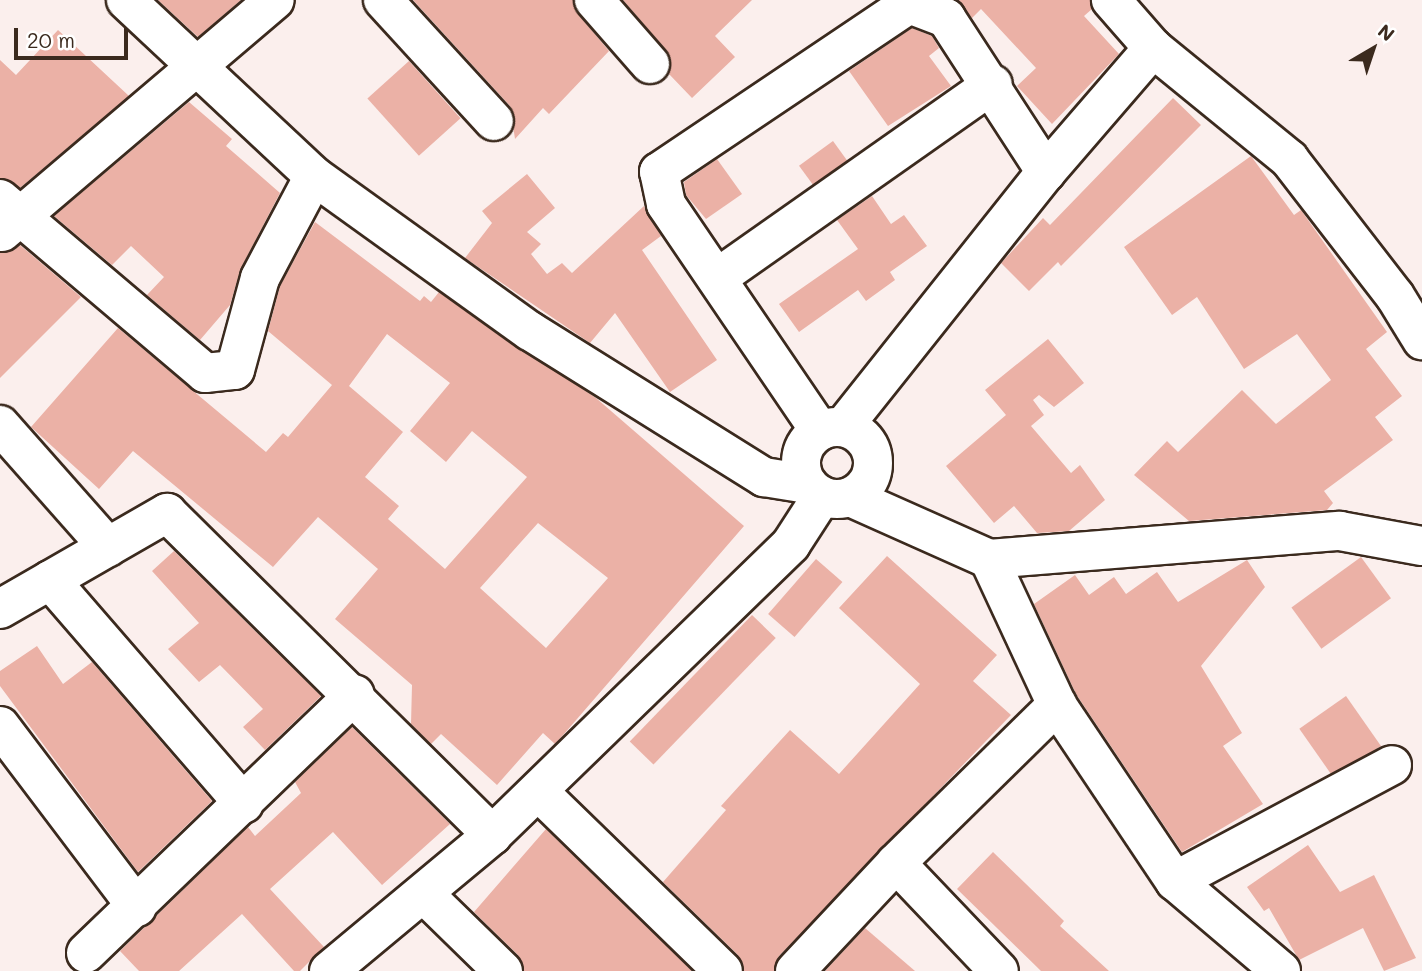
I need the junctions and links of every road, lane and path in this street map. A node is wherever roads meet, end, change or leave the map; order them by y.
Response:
1 (127, 0) edge
2 (275, 0) edge
3 (383, 0) edge
4 (594, 0) edge
5 (1111, 0) edge
6 (1153, 48) junction
7 (650, 64) dead end
8 (196, 71) junction
9 (993, 84) junction
10 (494, 121) dead end
11 (1046, 172) junction
12 (314, 176) junction
13 (6, 216) edge
14 (717, 278) junction
15 (1422, 340) edge
16 (0, 425) edge
17 (832, 429) junction
18 (827, 493) junction
19 (1422, 546) edge
20 (108, 547) junction
21 (989, 559) junction
22 (50, 580) junction
23 (0, 609) edge
24 (355, 694) junction
25 (1057, 705) junction
26 (0, 726) edge
27 (1392, 765) dead end
28 (540, 793) junction
29 (244, 804) junction
30 (492, 835) junction
31 (896, 863) junction
32 (1175, 881) junction
33 (425, 895) junction
34 (137, 907) junction
35 (86, 953) dead end
36 (329, 971) edge
37 (503, 971) edge
38 (723, 971) edge
39 (795, 971) edge
40 (999, 971) edge
41 (1281, 971) edge

1 - 8 street
2 - 8 street
3 - 10 street
4 - 7 street
5 - 6 street
6 - 11 street
6 - 15 street
8 - 12 street
8 - 13 street
9 - 11 street
9 - 14 street
9 - 14 street
11 - 17 street
12 - 13 street
12 - 18 street
14 - 17 street
16 - 20 street
17 - 18 street
17 - 18 street
18 - 21 street
18 - 28 street
19 - 21 street
20 - 22 street
20 - 24 street
21 - 25 street
22 - 23 street
22 - 29 street
24 - 29 street
24 - 30 street
25 - 31 street
25 - 32 street
26 - 34 street
27 - 32 street
28 - 30 street
28 - 38 street
29 - 34 street
30 - 33 street
31 - 39 street
31 - 40 street
32 - 41 street
33 - 36 street
33 - 37 street
34 - 35 street

